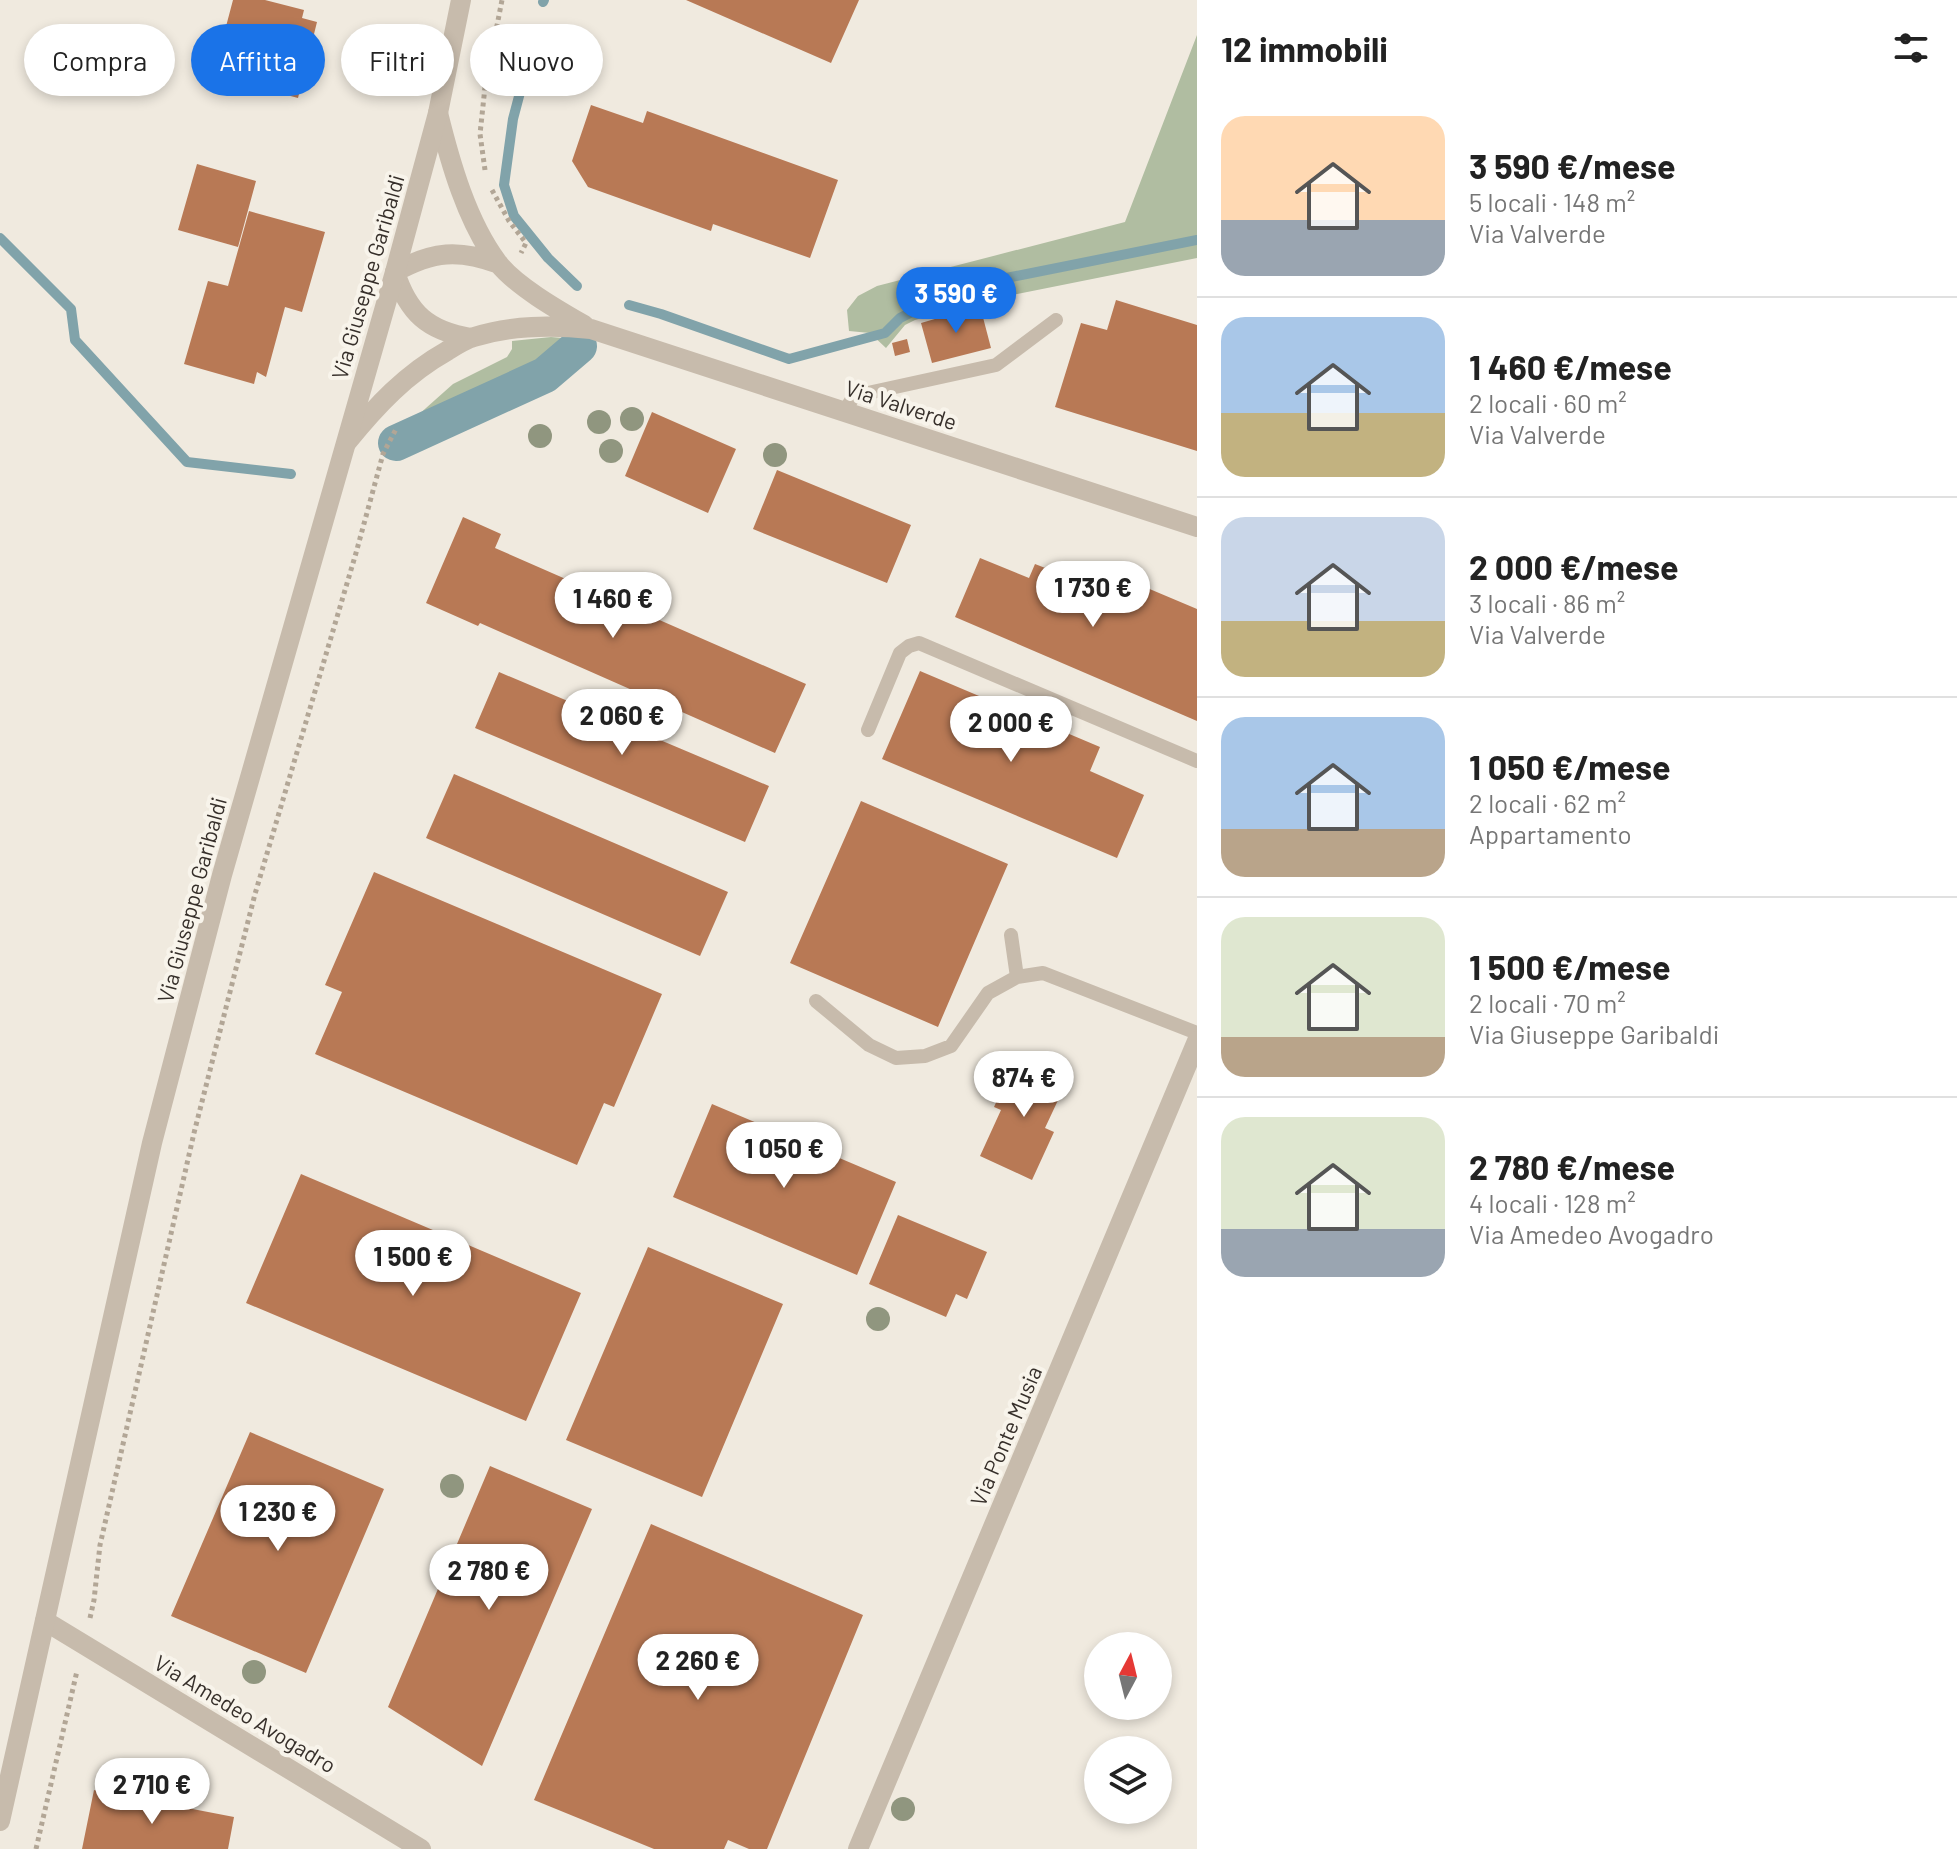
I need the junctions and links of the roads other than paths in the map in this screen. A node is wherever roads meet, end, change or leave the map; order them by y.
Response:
1 (461, 0) edge
2 (438, 113) junction
3 (505, 269) junction
4 (395, 272) junction
5 (1056, 320) dead end
6 (591, 329) junction
7 (471, 338) junction
8 (844, 412) junction
9 (347, 442) junction
10 (1197, 527) edge
11 (868, 730) dead end
12 (1197, 761) edge
13 (1011, 935) dead end
14 (1017, 977) junction
15 (816, 1001) dead end
16 (1197, 1033) edge
17 (1197, 1041) edge
18 (45, 1621) junction
19 (0, 1821) edge
20 (421, 1849) edge
21 (858, 1849) edge

1 - 2 street, Via Giuseppe Garibaldi
2 - 3 street, Via Valverde
2 - 4 street, Via Giuseppe Garibaldi
3 - 4 street, Via Valverde
3 - 6 street, Via Valverde
4 - 7 street, Via Valverde
4 - 9 street, Via Giuseppe Garibaldi
5 - 8 lane
6 - 7 street, Via Valverde
6 - 8 street, Via Valverde
7 - 9 street, Via Valverde
8 - 10 street, Via Valverde
9 - 18 street, Via Giuseppe Garibaldi
11 - 12 lane
13 - 14 lane
14 - 15 lane
14 - 16 lane
17 - 21 street, Via Ponte Musia
18 - 19 street, Via Giuseppe Garibaldi
18 - 20 street, Via Amedeo Avogadro

